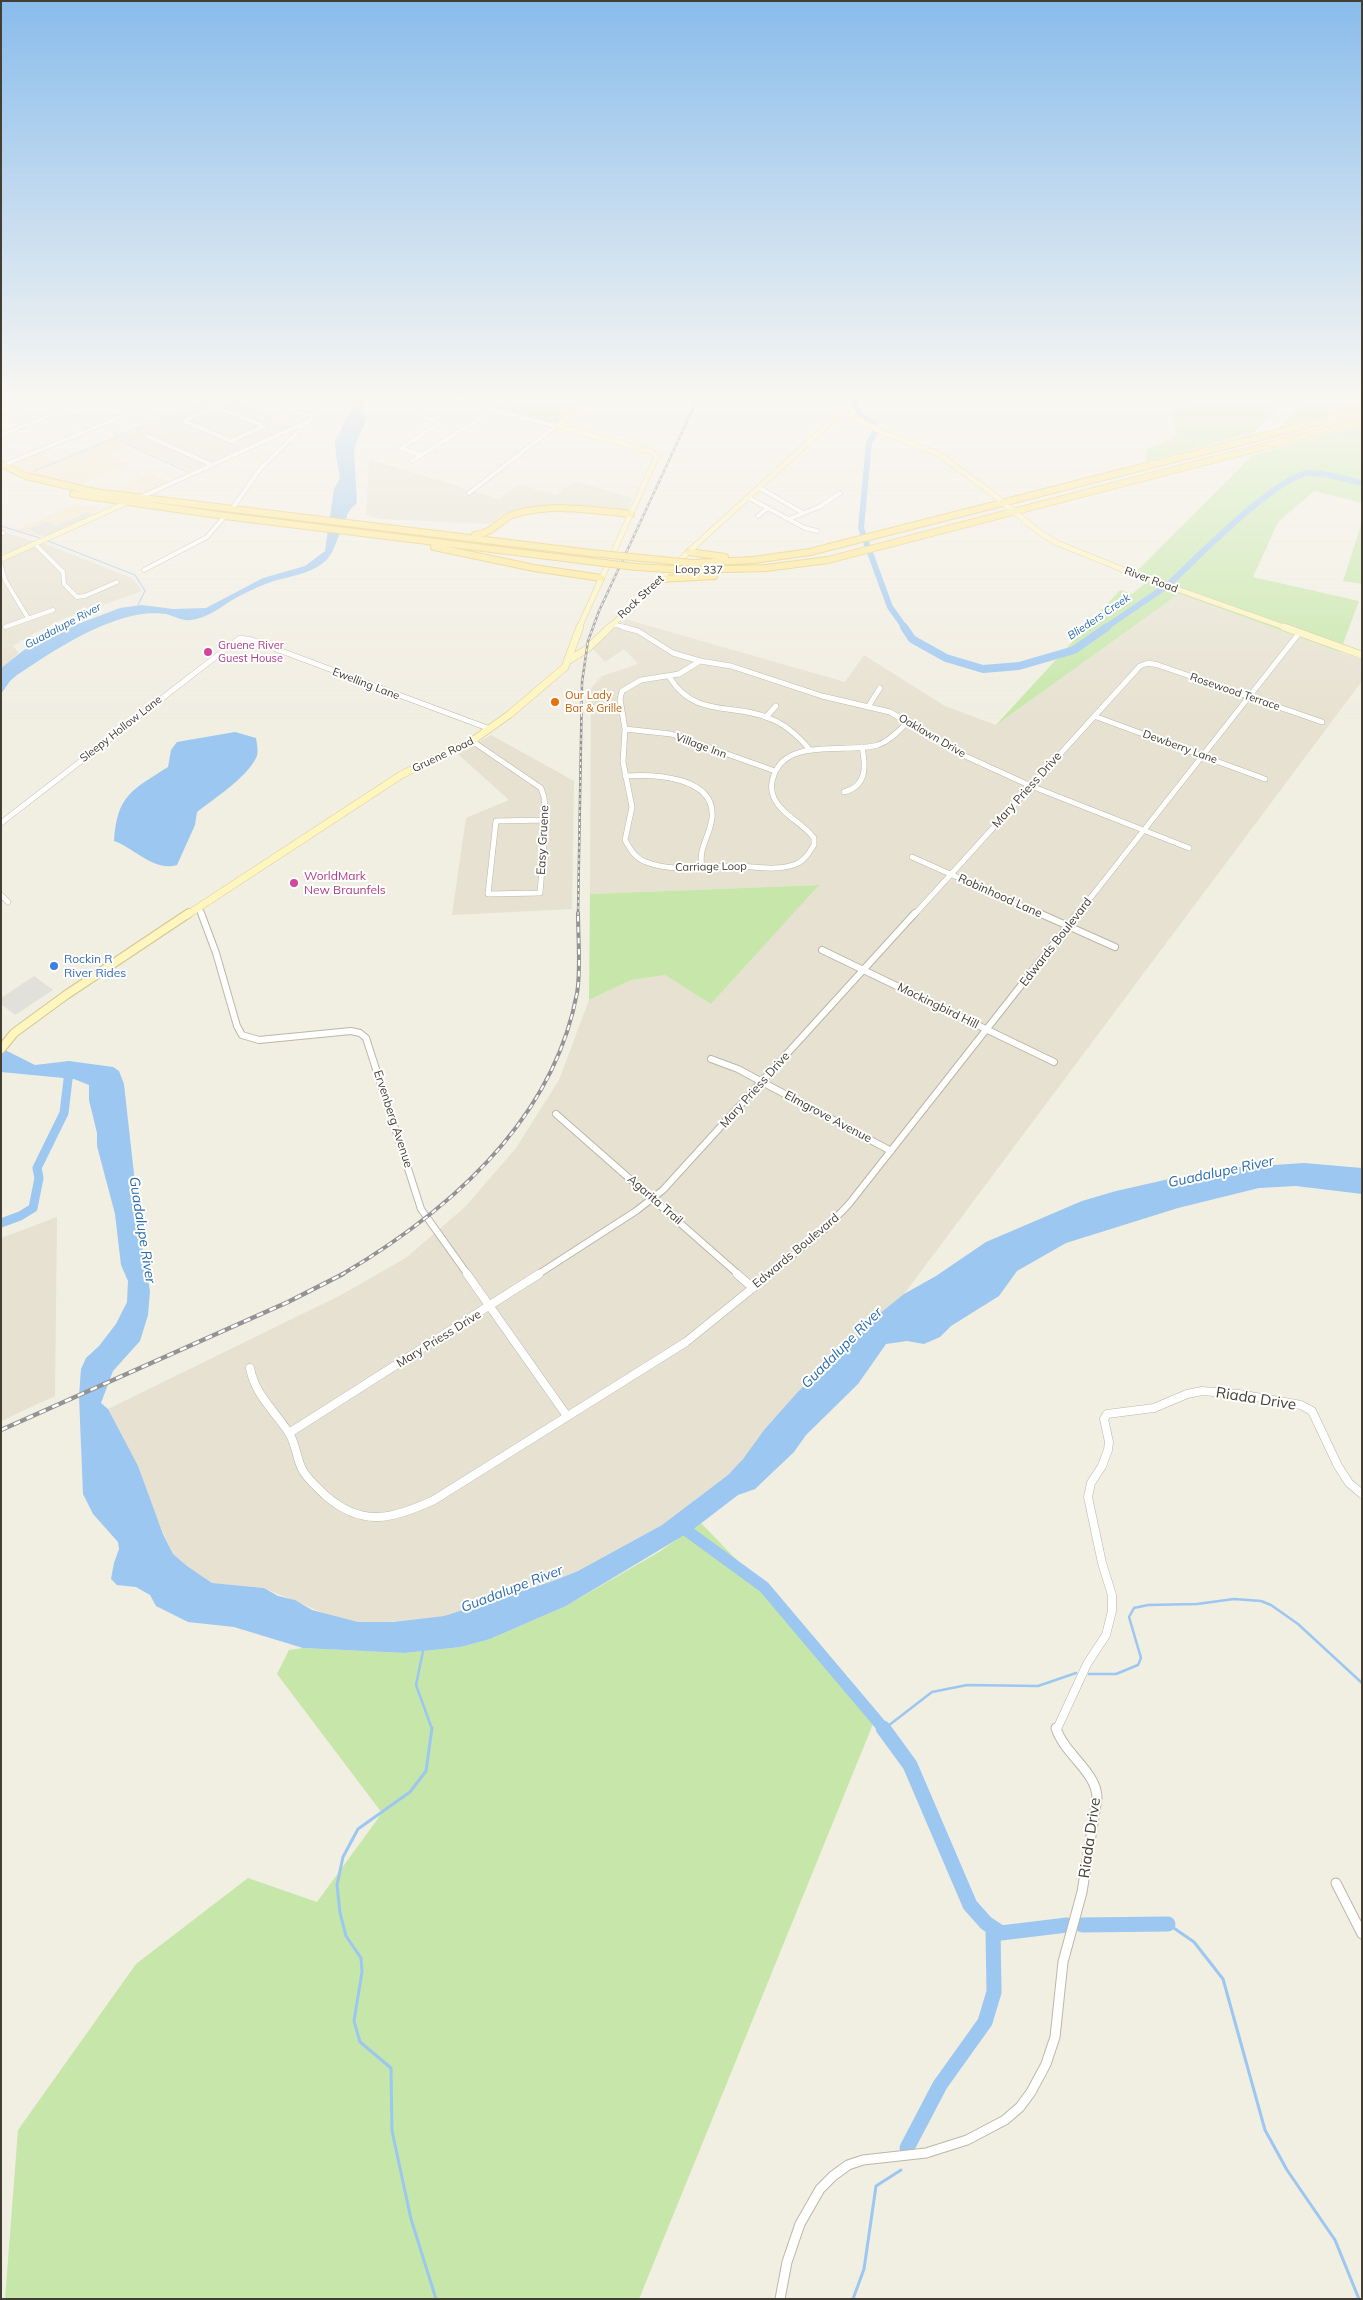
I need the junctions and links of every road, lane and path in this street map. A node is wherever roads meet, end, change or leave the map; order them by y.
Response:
1 (109, 507) edge
2 (157, 507) edge
3 (232, 507) edge
4 (240, 507) edge
5 (634, 507) edge
6 (738, 507) edge
7 (793, 507) edge
8 (818, 507) edge
9 (985, 507) edge
10 (994, 507) edge
11 (997, 507) edge
12 (1008, 507) edge
13 (1033, 507) edge
14 (768, 508) joint
15 (184, 511) junction
16 (969, 511) junction
17 (1014, 512) junction
18 (803, 513) junction
19 (631, 514) junction
20 (225, 516) junction
21 (758, 516) dead end
22 (789, 519) junction
23 (985, 520) junction
24 (496, 529) junction
25 (817, 531) dead end
26 (377, 535) junction
27 (453, 536) junction
28 (504, 542) junction
29 (35, 544) junction
30 (688, 552) junction
31 (851, 554) junction
32 (798, 555) junction
33 (1, 559) edge
34 (1, 566) edge
35 (144, 570) dead end
36 (601, 578) junction
37 (660, 579) junction
38 (117, 582) dead end
39 (53, 610) dead end
40 (28, 618) junction
41 (612, 624) junction
42 (5, 626) dead end
43 (1300, 632) junction
44 (243, 638) joint
45 (1362, 655) edge
46 (569, 660) junction
47 (700, 661) junction
48 (1148, 663) joint
49 (670, 678) junction
50 (880, 688) dead end
51 (1248, 696) junction
52 (776, 706) dead end
53 (868, 707) junction
54 (1094, 716) junction
55 (766, 717) junction
56 (908, 722) junction
57 (1322, 722) dead end
58 (490, 729) junction
59 (625, 729) junction
60 (472, 741) junction
61 (862, 748) junction
62 (810, 750) junction
63 (1202, 756) junction
64 (775, 771) junction
65 (625, 776) junction
66 (1265, 779) dead end
67 (1031, 786) junction
68 (844, 792) dead end
69 (546, 820) junction
70 (1, 823) edge
71 (1143, 830) junction
72 (1189, 848) dead end
73 (912, 857) dead end
74 (702, 867) junction
75 (951, 874) junction
76 (1, 895) edge
77 (8, 902) dead end
78 (199, 908) junction
79 (1069, 926) junction
80 (1115, 947) dead end
81 (822, 950) dead end
82 (864, 970) junction
83 (988, 1029) junction
84 (1, 1048) edge
85 (711, 1059) dead end
86 (1054, 1062) dead end
87 (762, 1082) junction
88 (556, 1114) dead end
89 (891, 1151) junction
90 (653, 1198) junction
91 (753, 1288) junction
92 (490, 1306) junction
93 (250, 1368) dead end
94 (567, 1416) junction
95 (289, 1433) junction
96 (1362, 1494) edge
97 (1336, 1883) dead end
98 (1362, 1934) edge
99 (780, 2299) edge

1 - 29 street
2 - 15 main road, Loop 337
3 - 15 main road
4 - 27 main road, Loop 337
5 - 19 street, Gruene Road
6 - 30 street, Rock Street
7 - 18 street
8 - 18 street
9 - 16 main road, Loop 337
10 - 16 main road
11 - 23 main road
12 - 17 street, River Road
13 - 17 main road, Loop 337
14 - 21 street
14 - 22 street
15 - 20 main road, Loop 337
16 - 32 main road, Loop 337
17 - 23 main road, Loop 337
17 - 43 street, River Road
18 - 22 street
19 - 24 main road
19 - 36 street, Gruene Road
20 - 26 main road, Loop 337
20 - 35 street
22 - 25 street
23 - 31 main road, Loop 337
24 - 27 main road
24 - 28 main road
26 - 31 main road, Loop 337, bridge
26 - 36 main road
27 - 28 main road, Loop 337
28 - 32 main road, Loop 337, bridge
29 - 33 street
29 - 38 street
30 - 32 main road
30 - 37 street, Rock Street
31 - 37 main road
34 - 40 street
36 - 46 street, Gruene Road
37 - 41 street, Rock Street
39 - 40 street
40 - 42 street
41 - 46 street, Rock Street
41 - 47 street, Oaklawn Drive
43 - 45 street, River Road
43 - 51 street, Edwards Boulevard
44 - 58 street, Ewelling Lane
44 - 70 street, Sleepy Hollow Lane
46 - 58 street, Gruene Road
47 - 49 street, Carriage Loop
47 - 53 street, Oaklawn Drive
48 - 51 street, Rosewood Terrace
48 - 54 street, Mary Priess Drive
49 - 55 street
49 - 59 street, Carriage Loop
50 - 53 street
51 - 57 street, Rosewood Terrace
51 - 63 street, Edwards Boulevard
52 - 55 street
53 - 56 street, Oaklawn Drive
54 - 63 street, Dewberry Lane
54 - 67 street, Mary Priess Drive
55 - 62 street
56 - 61 street
56 - 67 street, Oaklawn Drive
58 - 60 street, Gruene Road
59 - 64 street, Village Inn
59 - 65 street, Carriage Loop
60 - 69 street, Easy Gruene
60 - 78 street, Gruene Road
61 - 62 street
61 - 68 street
62 - 64 street
63 - 66 street, Dewberry Lane
63 - 71 street, Edwards Boulevard
64 - 74 street, Carriage Loop
65 - 74 street, Carriage Loop
65 - 74 street
67 - 71 street, Oaklawn Drive
67 - 75 street, Mary Priess Drive
69 - 69 street, Easy Gruene
71 - 72 street, Oaklawn Drive
71 - 79 street, Edwards Boulevard
73 - 75 street, Robinhood Lane
75 - 79 street, Robinhood Lane
75 - 82 street, Mary Priess Drive
76 - 77 street
78 - 84 street, Gruene Road
78 - 92 street, Ervenberg Avenue
79 - 80 street, Robinhood Lane
79 - 83 street, Edwards Boulevard
81 - 82 street, Mockingbird Hill
82 - 83 street, Mockingbird Hill
82 - 87 street, Mary Priess Drive
83 - 86 street, Mockingbird Hill
83 - 89 street, Edwards Boulevard
85 - 87 street, Elmgrove Avenue
87 - 89 street, Elmgrove Avenue
87 - 90 street, Mary Priess Drive
88 - 90 street, Agarita Trail
89 - 91 street, Edwards Boulevard
90 - 91 street, Agarita Trail
90 - 92 street, Mary Priess Drive
91 - 94 street, Edwards Boulevard
92 - 94 street, Ervenberg Avenue
92 - 95 street, Mary Priess Drive
93 - 95 street, Edwards Boulevard
94 - 95 street, Edwards Boulevard
96 - 99 street, Riada Drive
97 - 98 street

